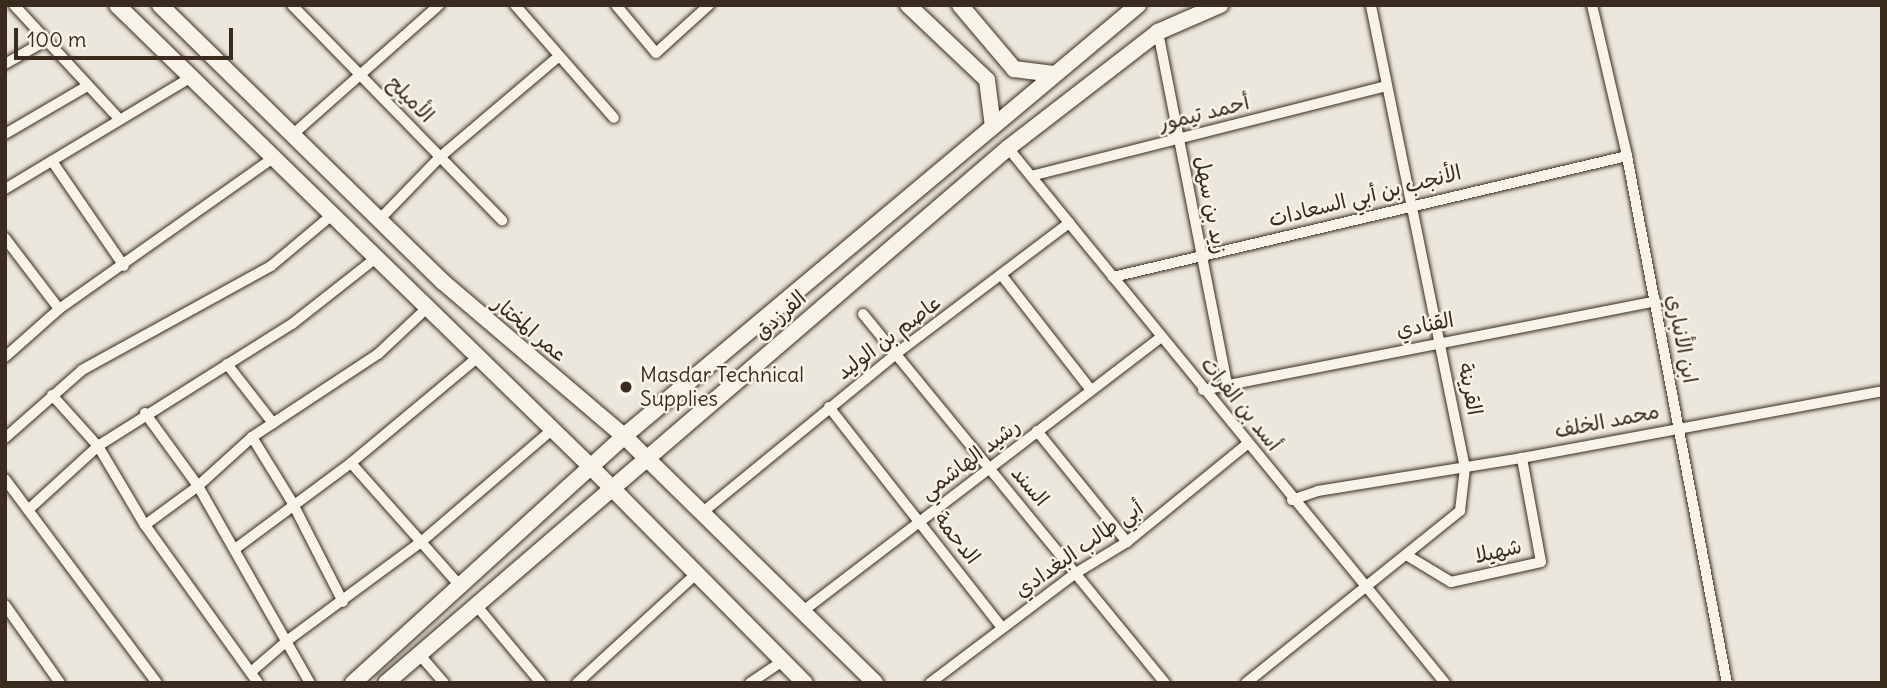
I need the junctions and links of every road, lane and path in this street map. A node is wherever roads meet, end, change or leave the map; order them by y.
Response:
1 (14, 5) edge
2 (117, 5) edge
3 (160, 5) edge
4 (292, 5) edge
5 (439, 5) edge
6 (515, 5) edge
7 (616, 5) edge
8 (709, 5) edge
9 (908, 5) edge
10 (1138, 5) edge
11 (1220, 5) edge
12 (1371, 5) edge
13 (1592, 5) edge
14 (969, 8) edge
15 (1158, 32) junction
16 (45, 41) junction
17 (559, 56) junction
18 (5, 65) edge
19 (359, 73) junction
20 (1054, 74) junction
21 (190, 78) junction
22 (88, 86) junction
23 (1386, 86) junction
24 (614, 118) dead end
25 (120, 120) junction
26 (993, 127) junction
27 (5, 134) edge
28 (291, 136) junction
29 (1179, 139) junction
30 (1008, 148) junction
31 (1628, 156) junction
32 (440, 157) junction
33 (273, 158) junction
34 (52, 161) junction
35 (1031, 176) junction
36 (5, 189) edge
37 (1409, 204) junction
38 (332, 215) junction
39 (379, 220) junction
40 (502, 220) dead end
41 (1069, 223) junction
42 (5, 238) edge
43 (1202, 256) junction
44 (376, 258) junction
45 (124, 266) junction
46 (1003, 277) junction
47 (1112, 277) junction
48 (1655, 301) junction
49 (428, 308) junction
50 (59, 309) junction
51 (863, 314) dead end
52 (1161, 337) junction
53 (1441, 341) junction
54 (897, 353) junction
55 (5, 356) edge
56 (478, 357) junction
57 (227, 364) junction
58 (1227, 385) junction
59 (1091, 390) junction
60 (1203, 390) junction
61 (1882, 390) edge
62 (52, 395) junction
63 (829, 407) junction
64 (145, 413) junction
65 (273, 423) junction
66 (1680, 426) junction
67 (553, 429) junction
68 (1037, 431) junction
69 (624, 436) junction
70 (252, 437) junction
71 (5, 438) edge
72 (1247, 444) junction
73 (98, 446) junction
74 (647, 458) junction
75 (1522, 458) junction
76 (351, 463) junction
77 (590, 466) junction
78 (990, 468) junction
79 (1465, 468) junction
80 (5, 479) edge
81 (198, 486) junction
82 (610, 489) junction
83 (1292, 500) junction
84 (292, 502) junction
85 (28, 510) junction
86 (703, 512) junction
87 (919, 522) junction
88 (145, 525) junction
89 (421, 542) junction
90 (1127, 542) junction
91 (234, 549) junction
92 (1408, 556) junction
93 (1076, 573) junction
94 (696, 574) junction
95 (1363, 586) junction
96 (462, 588) junction
97 (343, 602) junction
98 (5, 605) edge
99 (476, 605) junction
100 (803, 611) junction
101 (1002, 628) junction
102 (288, 640) junction
103 (419, 654) junction
104 (783, 662) junction
105 (251, 673) junction
106 (60, 683) edge
107 (157, 683) edge
108 (258, 683) edge
109 (310, 683) edge
110 (353, 683) edge
111 (386, 683) edge
112 (444, 683) edge
113 (541, 683) edge
114 (577, 683) edge
115 (750, 683) edge
116 (805, 683) edge
117 (875, 683) edge
118 (930, 683) edge
119 (1166, 683) edge
120 (1246, 683) edge
121 (1445, 683) edge
122 (1727, 683) edge

1 - 16 street
2 - 21 street
3 - 28 street, عمر المختار
4 - 19 street, الأميلح
5 - 19 street
6 - 17 street
7 - 8 street
9 - 26 street
10 - 20 street, الفرزدق
11 - 15 street, الفرزدق
12 - 23 street, القرينة
13 - 31 street, ابن الأنباري
14 - 20 street
15 - 29 street, زيد بن سهل
15 - 30 street, الفرزدق
16 - 18 street
16 - 22 street
17 - 24 street
17 - 32 street
19 - 28 street
19 - 32 street, الأميلح
20 - 26 street, الفرزدق
21 - 25 street
21 - 33 street
22 - 25 street
22 - 27 street
23 - 29 street, أحمد تيمور
23 - 37 street, القرينة
25 - 34 street
26 - 69 street, الفرزدق
28 - 39 street, عمر المختار
29 - 35 street, أحمد تيمور
29 - 43 street, زيد بن سهل
30 - 35 street, أسد بن الفرات
30 - 74 street, الفرزدق
31 - 37 street, الأنجب بن أبي السعادات
31 - 48 street, ابن الأنباري
32 - 39 street
32 - 40 street, الأميلح
33 - 38 street
33 - 45 street
34 - 36 street
34 - 45 street
35 - 41 street, أسد بن الفرات
37 - 43 street, الأنجب بن أبي السعادات
37 - 53 street, القرينة
38 - 44 street
38 - 62 street
39 - 69 street, عمر المختار
41 - 46 street, عاصم بن الوليد
41 - 47 street, أسد بن الفرات
42 - 50 street
43 - 47 street, الأنجب بن أبي السعادات
43 - 58 street, زيد بن سهل
44 - 49 street
44 - 57 street
45 - 50 street
46 - 54 street, عاصم بن الوليد
46 - 59 street
47 - 52 street, أسد بن الفرات
48 - 53 street, القنادي
48 - 66 street, ابن الأنباري
49 - 56 street
49 - 65 street
50 - 55 street
51 - 54 street, السند
52 - 59 street, رشيد الهاشمي
52 - 60 street, أسد بن الفرات
53 - 58 street, القنادي
53 - 79 street, القرينة
54 - 63 street, عاصم بن الوليد
54 - 78 street, السند
56 - 67 street
56 - 76 street
57 - 64 street
57 - 65 street
58 - 60 street, القنادي
59 - 68 street, رشيد الهاشمي
60 - 72 street, أسد بن الفرات
61 - 66 street, محمد الخلف
62 - 71 street
62 - 73 street
63 - 86 street, عاصم بن الوليد
63 - 87 street, الدحمة
64 - 73 street
64 - 81 street
65 - 70 street
66 - 75 street, محمد الخلف
66 - 122 street, ابن الأنباري
67 - 77 street
67 - 89 street
68 - 78 street, رشيد الهاشمي
68 - 90 street
69 - 74 street, عمر المختار
69 - 77 street, الفرزدق
70 - 81 street
70 - 84 street
72 - 83 street, أسد بن الفرات
72 - 90 street, أبي طالب البغدادي
73 - 85 street
73 - 88 street
74 - 82 street, الفرزدق
74 - 86 street, عمر المختار
75 - 79 street, محمد الخلف
75 - 92 street, شهيلا
76 - 84 street
76 - 89 street
77 - 82 street
77 - 96 street, الفرزدق
78 - 87 street, رشيد الهاشمي
78 - 93 street, السند
79 - 83 street, محمد الخلف
79 - 92 street, القرينة
80 - 85 street
81 - 88 street
81 - 91 street
82 - 94 street
82 - 99 street, الفرزدق
83 - 95 street, أسد بن الفرات
84 - 91 street
84 - 97 street
85 - 107 street
86 - 100 street, عمر المختار
87 - 100 street, رشيد الهاشمي
87 - 101 street, الدحمة
88 - 105 street
89 - 96 street
89 - 97 street
90 - 93 street, أبي طالب البغدادي
91 - 102 street
92 - 95 street, القرينة
93 - 101 street, أبي طالب البغدادي
93 - 119 street, السند
94 - 104 street
94 - 114 street
95 - 120 street, القرينة
95 - 121 street, أسد بن الفرات
96 - 110 street, الفرزدق
97 - 102 street
98 - 106 street
99 - 103 street, الفرزدق
99 - 113 street
100 - 117 street, عمر المختار
101 - 118 street, أبي طالب البغدادي
102 - 105 street
102 - 109 street
103 - 111 street, الفرزدق
103 - 112 street
104 - 115 street
104 - 116 street
105 - 108 street

